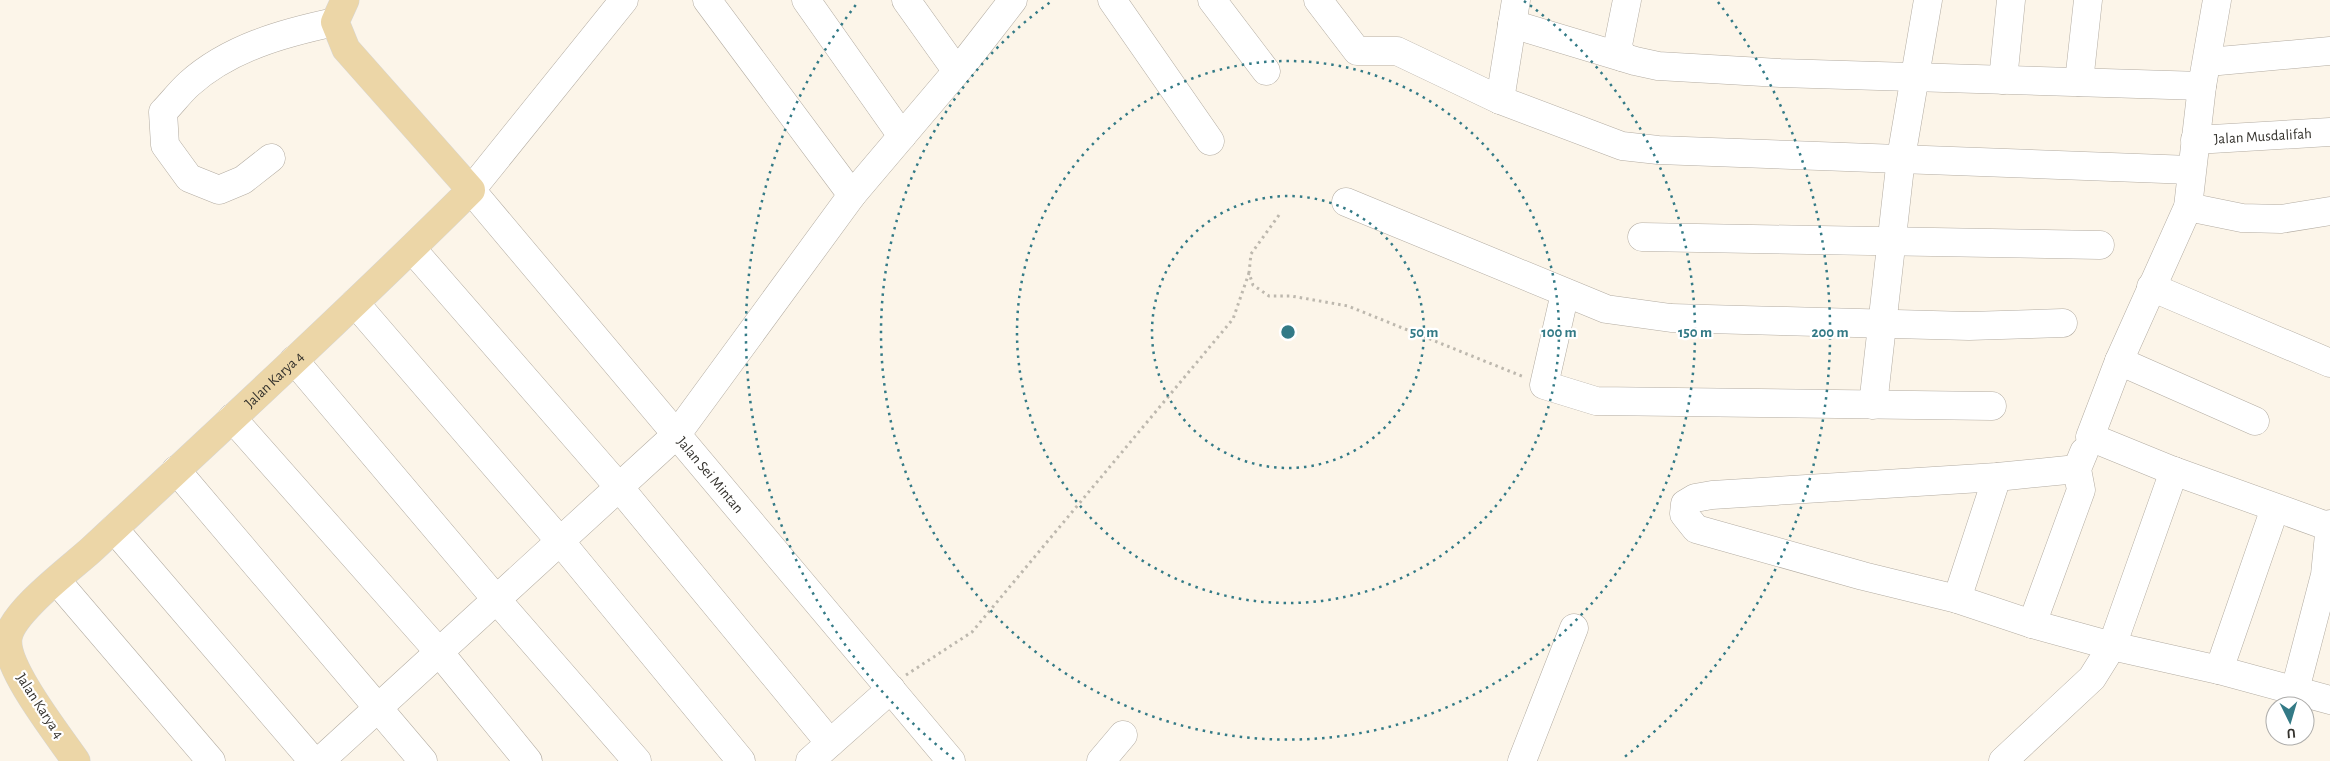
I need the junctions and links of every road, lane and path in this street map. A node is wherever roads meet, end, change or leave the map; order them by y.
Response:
1 (624, 0) edge
2 (707, 0) edge
3 (806, 0) edge
4 (906, 0) edge
5 (1112, 0) edge
6 (1212, 0) edge
7 (1318, 0) edge
8 (1627, 0) edge
9 (1928, 0) edge
10 (2011, 0) edge
11 (2088, 0) edge
12 (2217, 0) edge
13 (1009, 2) edge
14 (340, 11) edge
15 (1514, 12) edge
16 (2330, 52) edge
17 (1622, 56) junction
18 (956, 70) junction
19 (1266, 70) dead end
20 (2205, 74) junction
21 (1915, 77) junction
22 (2003, 80) junction
23 (2078, 82) junction
24 (1500, 100) junction
25 (2330, 132) edge
26 (902, 136) junction
27 (2195, 140) junction
28 (1210, 141) dead end
29 (271, 158) dead end
30 (1901, 158) junction
31 (2191, 170) junction
32 (471, 190) junction
33 (852, 195) junction
34 (1346, 202) dead end
35 (2188, 207) junction
36 (2330, 211) edge
37 (1279, 215) dead end
38 (1642, 237) dead end
39 (1892, 241) junction
40 (2100, 245) dead end
41 (412, 249) junction
42 (1249, 273) junction
43 (2151, 287) junction
44 (1565, 293) junction
45 (354, 302) junction
46 (2063, 323) dead end
47 (1884, 324) junction
48 (294, 360) junction
49 (2119, 361) junction
50 (2330, 364) edge
51 (1544, 385) junction
52 (1873, 406) junction
53 (1992, 406) dead end
54 (232, 418) junction
55 (2255, 421) dead end
56 (677, 434) junction
57 (2090, 437) junction
58 (2077, 469) junction
59 (176, 470) junction
60 (2174, 471) junction
61 (1997, 477) junction
62 (619, 487) junction
63 (2275, 508) junction
64 (2330, 525) edge
65 (114, 529) junction
66 (560, 541) junction
67 (57, 581) junction
68 (496, 599) junction
69 (1957, 599) junction
70 (2032, 624) junction
71 (1574, 628) dead end
72 (2112, 646) junction
73 (439, 652) junction
74 (2219, 670) junction
75 (891, 689) junction
76 (2295, 690) junction
77 (2330, 700) edge
78 (378, 708) junction
79 (1123, 735) dead end
80 (830, 743) junction
81 (76, 761) edge
82 (210, 761) edge
83 (313, 761) edge
84 (320, 761) edge
85 (423, 761) edge
86 (528, 761) edge
87 (637, 761) edge
88 (741, 761) edge
89 (810, 761) edge
90 (951, 761) edge
91 (1101, 761) edge
92 (1522, 761) edge
93 (2003, 761) edge

1 - 32 street
2 - 33 street
3 - 26 street
4 - 18 street
5 - 28 street
6 - 19 street
7 - 24 street
8 - 17 street
9 - 21 street
10 - 22 street
11 - 23 street
12 - 20 street
13 - 18 street
14 - 29 street
14 - 32 main road
15 - 17 street
15 - 24 street
16 - 20 street
17 - 21 street
18 - 26 street
20 - 23 street
20 - 27 street
21 - 22 street
21 - 30 street
22 - 23 street
24 - 30 street
25 - 27 street, Jalan Musdalifah
26 - 33 street
27 - 31 street
30 - 31 street
30 - 39 street
31 - 35 street
32 - 41 main road, Jalan Karya 4
32 - 56 street, Jalan Sei Mintan
33 - 56 street
34 - 44 street
35 - 36 street
35 - 43 street
37 - 42 path
38 - 39 street
39 - 40 street
39 - 47 street
41 - 45 main road, Jalan Karya 4
41 - 62 street
42 - 51 path
42 - 75 path
43 - 49 street
43 - 50 street
44 - 47 street
44 - 51 street
45 - 48 main road, Jalan Karya 4
45 - 66 street
46 - 47 street
47 - 52 street
48 - 54 main road, Jalan Karya 4
48 - 68 street
49 - 55 street
49 - 57 street
51 - 52 street
52 - 53 street
54 - 59 main road, Jalan Karya 4
54 - 73 street
56 - 62 street
56 - 75 street, Jalan Sei Mintan
57 - 58 street
57 - 60 street
58 - 61 street
58 - 70 street
59 - 65 main road, Jalan Karya 4
59 - 78 street
60 - 63 street
60 - 72 street
61 - 69 street
61 - 69 street
62 - 66 street
62 - 80 street
63 - 64 street
63 - 74 street
64 - 76 street
65 - 67 main road, Jalan Karya 4
65 - 83 street
66 - 68 street
66 - 88 street
67 - 81 main road, Jalan Karya 4
67 - 82 street
68 - 73 street
68 - 87 street
69 - 70 street
70 - 72 street
71 - 92 street
72 - 74 street
72 - 93 street
73 - 78 street
73 - 86 street
74 - 76 street
75 - 80 street
75 - 90 street, Jalan Sei Mintan
76 - 77 street
78 - 84 street
78 - 85 street
79 - 91 street
80 - 89 street

